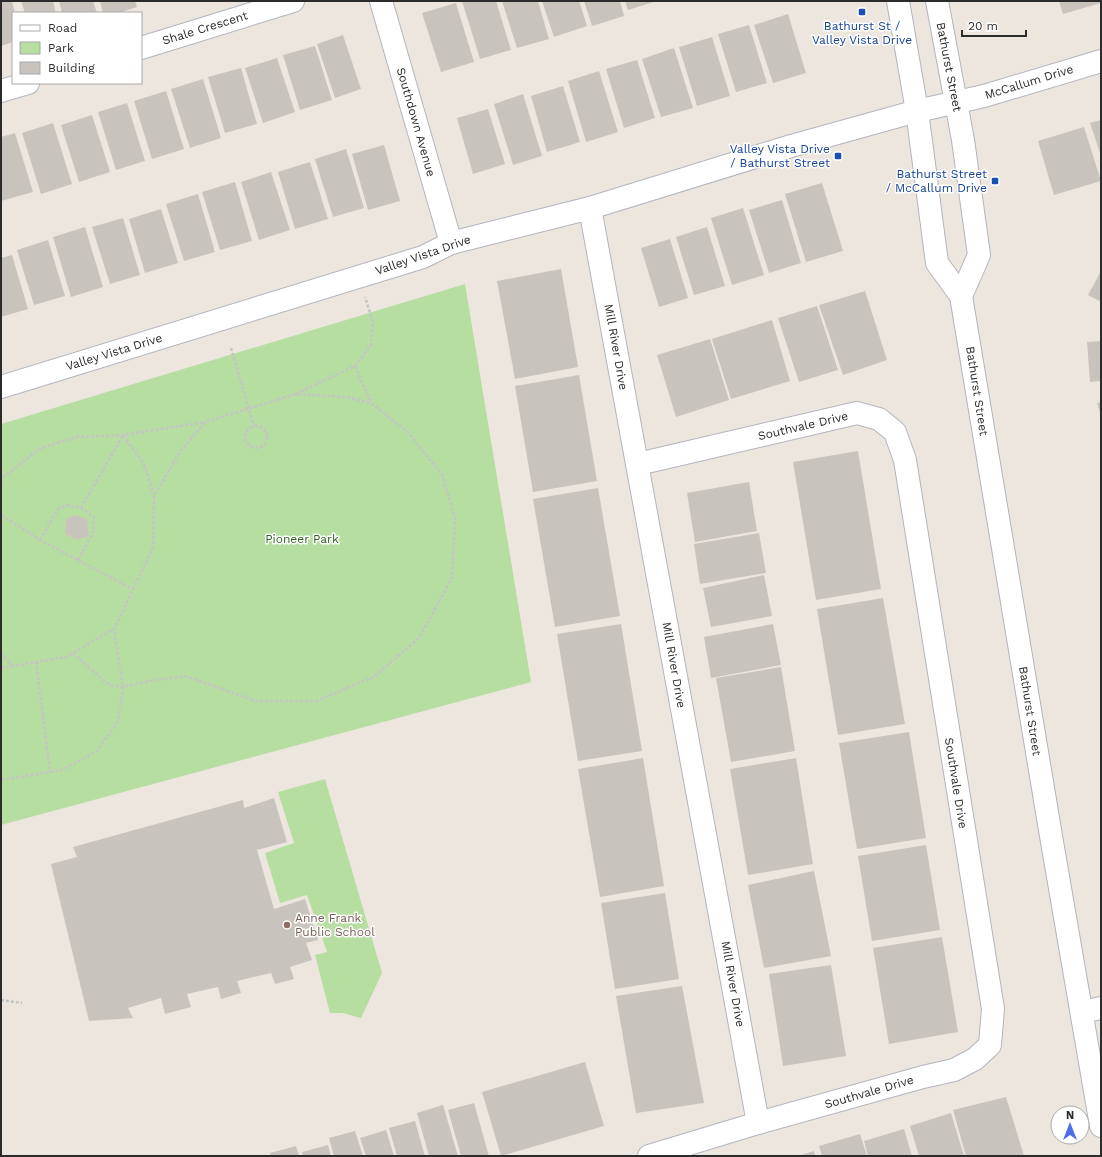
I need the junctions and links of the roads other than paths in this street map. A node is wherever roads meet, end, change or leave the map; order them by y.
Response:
1 (293, 1) edge
2 (381, 1) edge
3 (898, 1) edge
4 (937, 1) edge
5 (142, 48) edge
6 (1101, 61) edge
7 (25, 84) edge
8 (1, 91) edge
9 (956, 103) junction
10 (917, 111) junction
11 (590, 208) junction
12 (451, 243) junction
13 (961, 296) junction
14 (1, 386) edge
15 (638, 464) junction
16 (1092, 1010) edge
17 (758, 1123) junction
18 (1101, 1126) edge
19 (649, 1156) edge

1 - 5 street, Shale Crescent
2 - 12 street, Southdown Avenue
3 - 10 street, Bathurst Street
4 - 9 street, Bathurst Street
6 - 9 street, McCallum Drive
7 - 8 street
9 - 10 street, McCallum Drive
9 - 13 street, Bathurst Street
10 - 11 street, Valley Vista Drive
10 - 13 street, Bathurst Street
11 - 12 street, Valley Vista Drive
11 - 15 street, Mill River Drive
12 - 14 street, Valley Vista Drive
13 - 16 street, Bathurst Street
15 - 17 street, Mill River Drive
15 - 17 street, Southvale Drive
16 - 18 street, Bathurst Street
17 - 19 street, Southvale Drive

